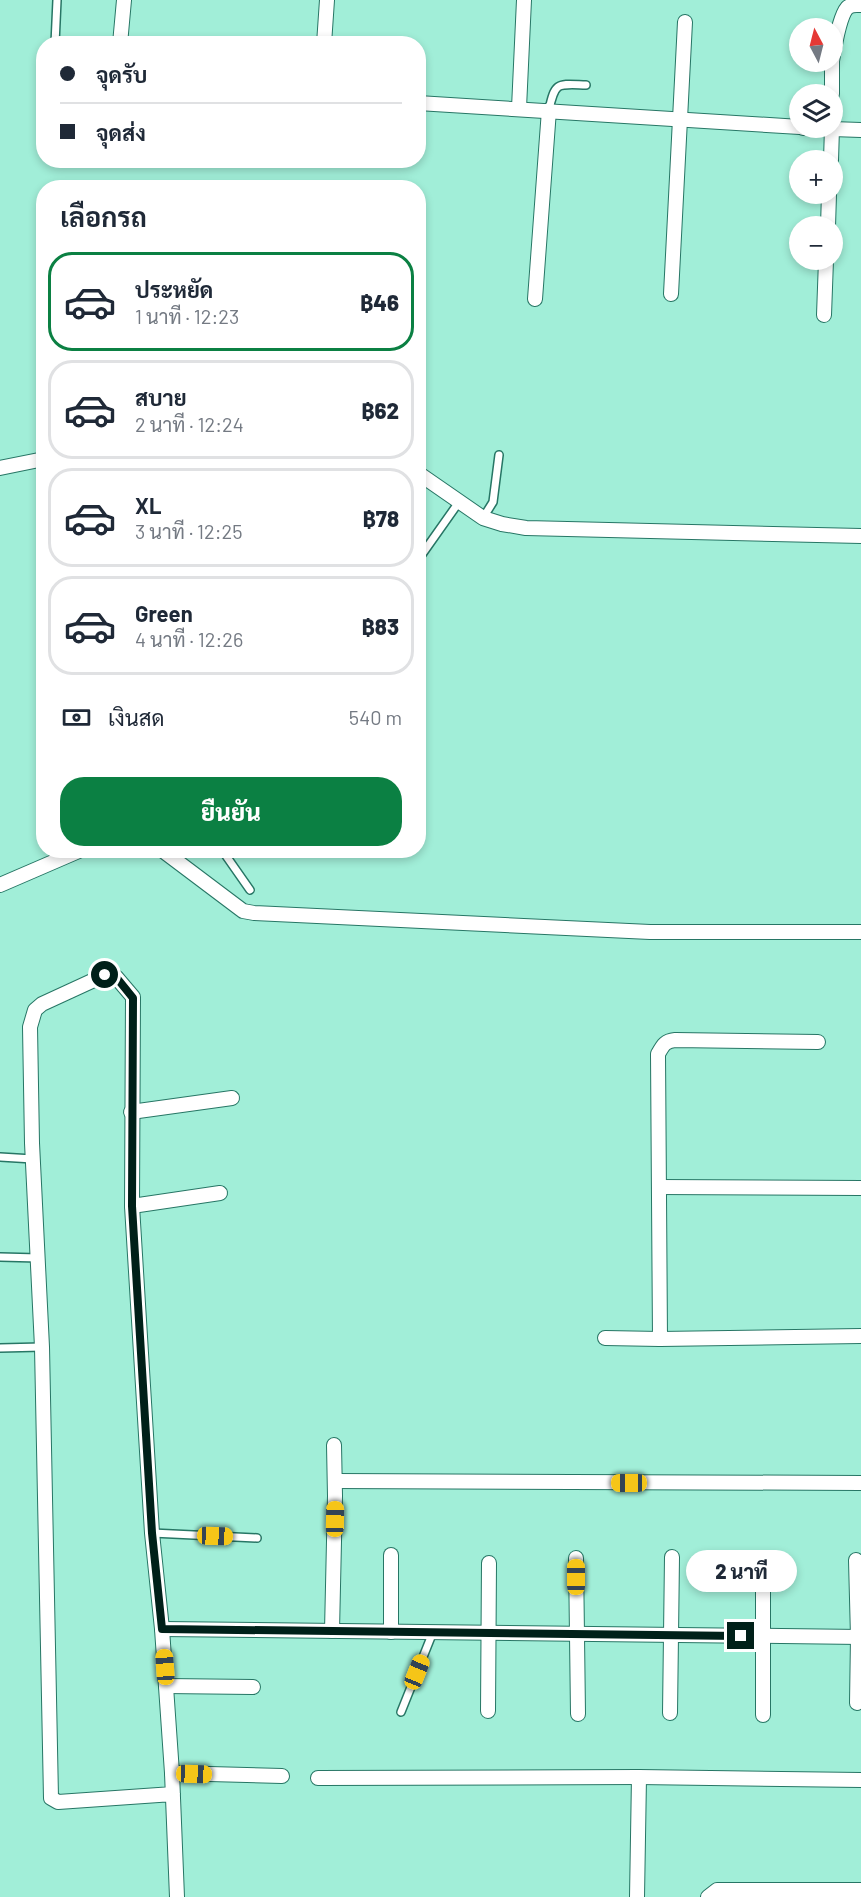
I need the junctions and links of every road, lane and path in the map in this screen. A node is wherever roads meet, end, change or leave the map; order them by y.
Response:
1 (57, 0) edge
2 (124, 0) edge
3 (327, 0) edge
4 (524, 0) edge
5 (861, 5) edge
6 (843, 18) edge
7 (685, 22) dead end
8 (55, 36) edge
9 (121, 36) edge
10 (325, 36) edge
11 (586, 85) dead end
12 (426, 103) edge
13 (519, 108) junction
14 (549, 110) junction
15 (679, 120) junction
16 (789, 126) edge
17 (843, 129) edge
18 (861, 130) edge
19 (826, 270) edge
20 (671, 294) dead end
21 (535, 299) dead end
22 (824, 315) dead end
23 (499, 455) dead end
24 (36, 461) edge
25 (0, 468) edge
26 (426, 479) edge
27 (459, 502) junction
28 (483, 518) junction
29 (861, 536) edge
30 (426, 549) edge
31 (62, 858) edge
32 (172, 858) edge
33 (228, 858) edge
34 (0, 885) edge
35 (250, 890) dead end
36 (861, 932) edge
37 (818, 1042) dead end
38 (232, 1098) dead end
39 (131, 1112) junction
40 (0, 1157) edge
41 (33, 1159) junction
42 (659, 1187) junction
43 (861, 1188) edge
44 (220, 1193) dead end
45 (132, 1206) junction
46 (0, 1257) edge
47 (39, 1258) junction
48 (861, 1336) edge
49 (605, 1338) dead end
50 (660, 1339) junction
51 (42, 1347) junction
52 (0, 1348) edge
53 (334, 1445) dead end
54 (335, 1481) junction
55 (861, 1483) edge
56 (152, 1533) junction
57 (257, 1538) dead end
58 (391, 1556) dead end
59 (672, 1557) dead end
60 (576, 1558) dead end
61 (856, 1560) dead end
62 (489, 1563) dead end
63 (763, 1568) dead end
64 (162, 1629) junction
65 (332, 1631) junction
66 (391, 1632) junction
67 (433, 1632) junction
68 (488, 1633) junction
69 (576, 1634) junction
70 (670, 1635) junction
71 (764, 1636) junction
72 (859, 1637) edge
73 (166, 1686) junction
74 (253, 1687) dead end
75 (856, 1703) dead end
76 (488, 1711) dead end
77 (400, 1712) dead end
78 (670, 1713) dead end
79 (578, 1714) dead end
80 (763, 1715) dead end
81 (172, 1773) junction
82 (282, 1776) dead end
83 (639, 1777) junction
84 (318, 1778) dead end
85 (861, 1780) edge
86 (173, 1794) junction
87 (861, 1890) edge
88 (177, 1897) edge
89 (637, 1897) edge
90 (708, 1897) edge

1 - 8 lane
2 - 9 street
3 - 10 street
4 - 13 street
5 - 6 street
7 - 15 street
11 - 14 lane
12 - 13 street
13 - 14 street
14 - 15 street
14 - 21 street
15 - 16 street
15 - 20 street
17 - 18 street
19 - 22 street
23 - 28 lane
24 - 25 street
26 - 27 street
27 - 28 street
27 - 30 lane
28 - 29 street
31 - 34 street
32 - 36 street
33 - 35 lane
37 - 42 street
38 - 39 street
39 - 41 street
39 - 45 street
40 - 41 lane
41 - 47 street
42 - 43 street
42 - 50 street
44 - 45 street
45 - 56 street
46 - 47 lane
47 - 51 street
48 - 50 street
49 - 50 street
51 - 52 lane
51 - 86 street
53 - 54 street
54 - 55 street
54 - 65 street
56 - 57 lane
56 - 64 street
58 - 66 street
59 - 70 street
60 - 69 street
61 - 72 street
62 - 68 street
63 - 71 street
64 - 65 street
64 - 73 street
65 - 66 street
66 - 67 street
67 - 68 street
67 - 77 lane
68 - 69 street
68 - 76 street
69 - 70 street
69 - 79 street
70 - 71 street
70 - 78 street
71 - 72 street
71 - 80 street
72 - 75 street
73 - 74 street
73 - 81 street
81 - 82 street
81 - 86 street
83 - 84 street
83 - 85 street
83 - 89 street
86 - 88 street
87 - 90 street

